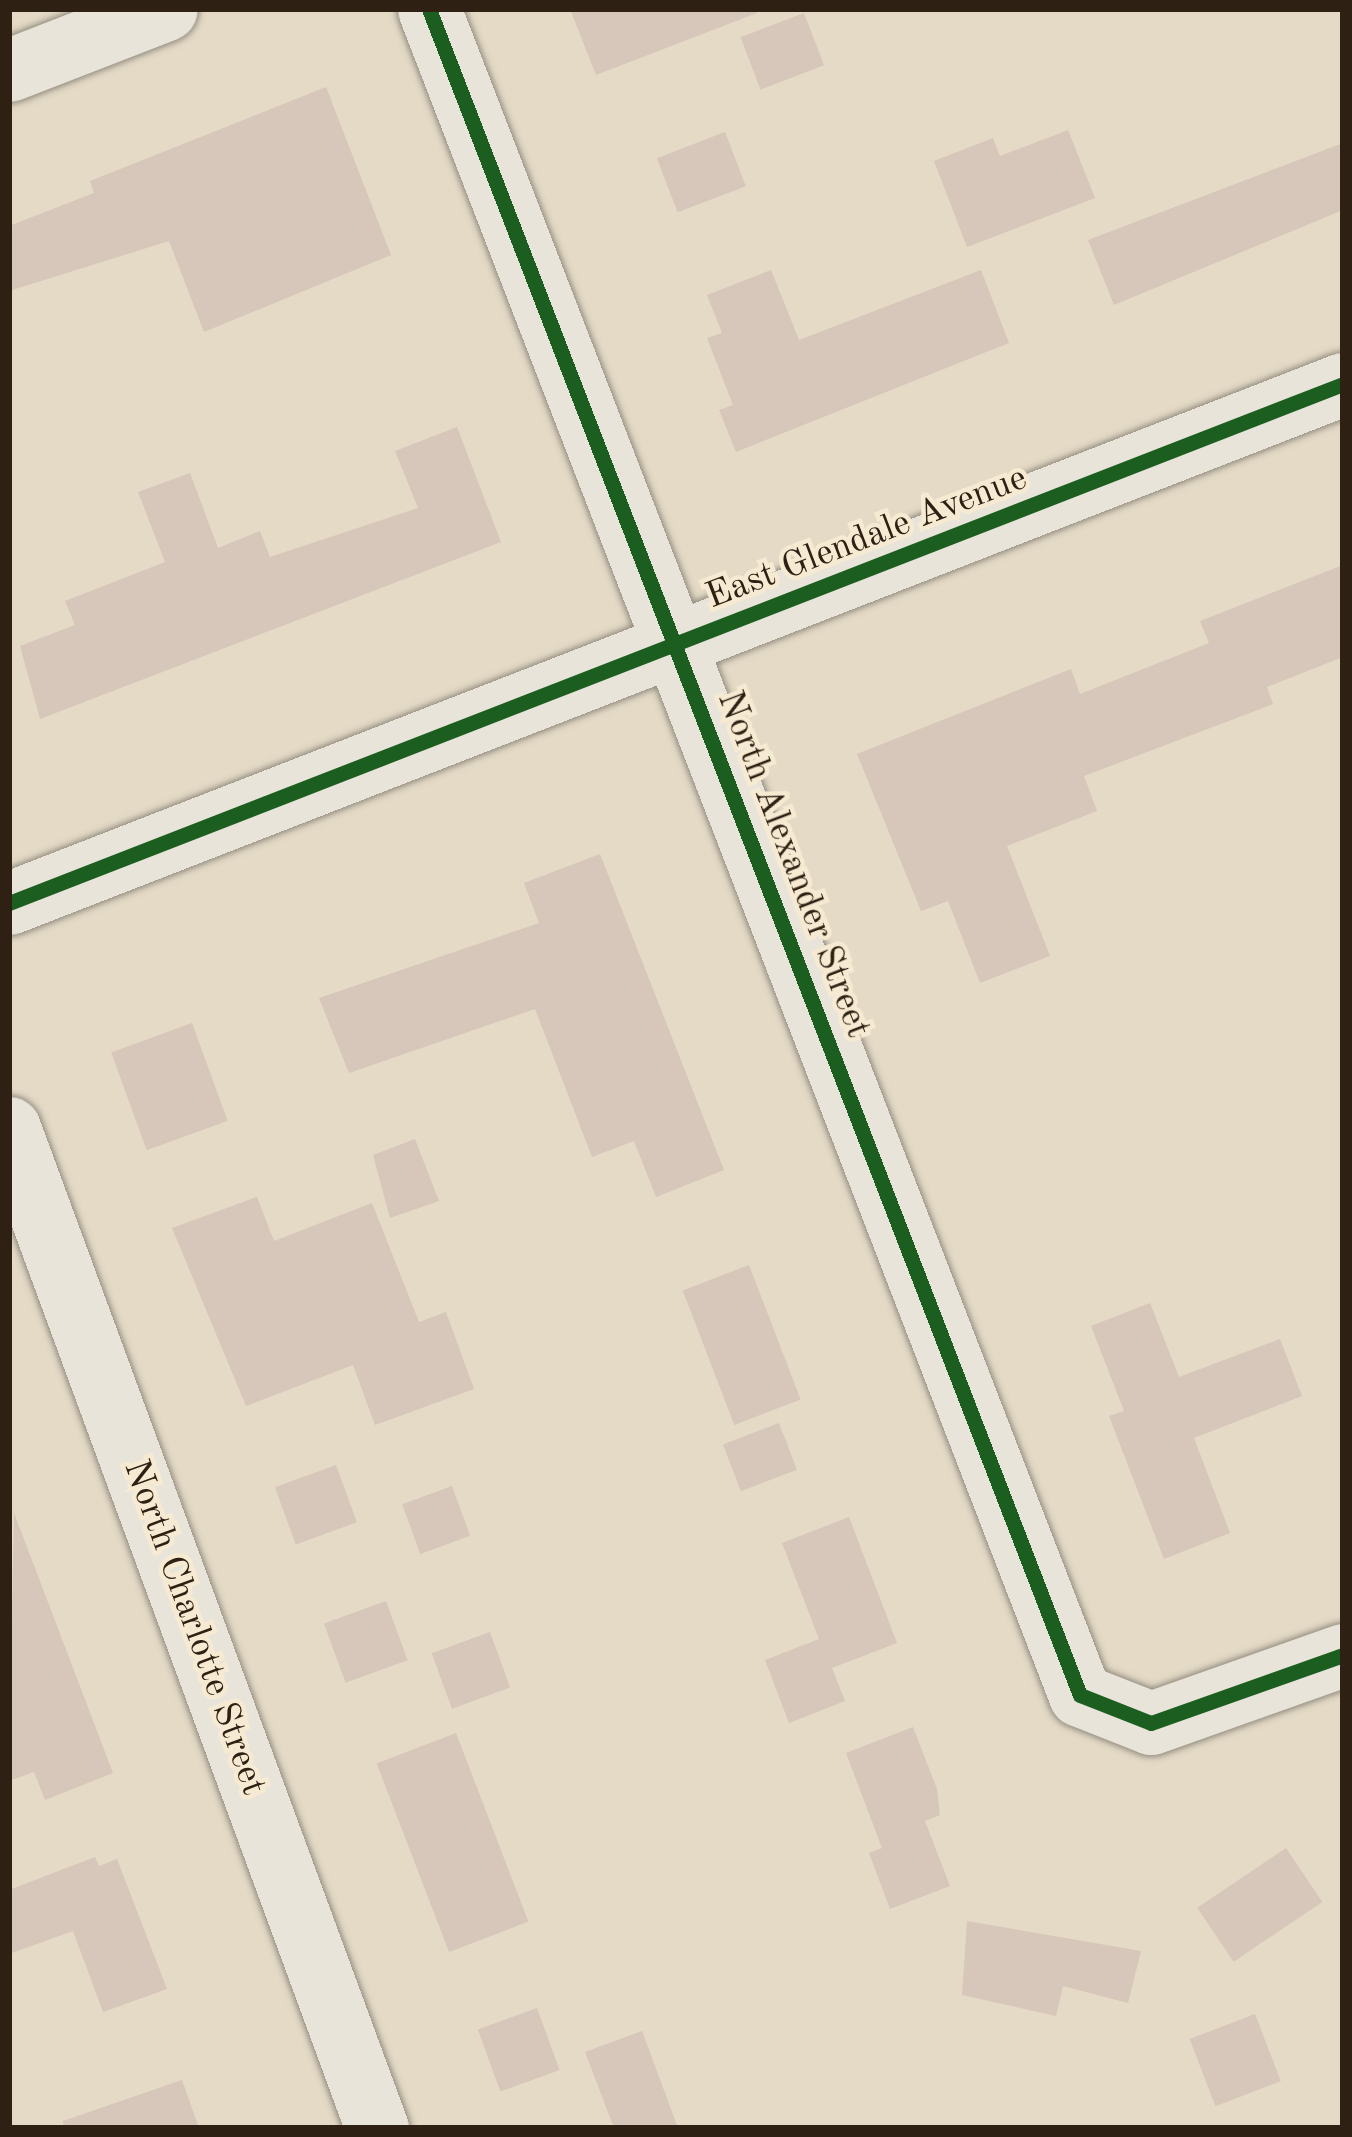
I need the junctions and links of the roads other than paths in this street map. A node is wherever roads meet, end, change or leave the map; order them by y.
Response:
1 (166, 9) edge
2 (429, 9) edge
3 (9, 70) edge
4 (1343, 384) edge
5 (676, 646) junction
6 (9, 903) edge
7 (9, 1128) edge
8 (1343, 1655) edge
9 (377, 2128) edge

1 - 3 street
2 - 5 street, North Alexander Street
4 - 5 street, East Glendale Avenue
5 - 6 street, East Glendale Avenue
5 - 8 street, North Alexander Street
7 - 9 street, North Charlotte Street

